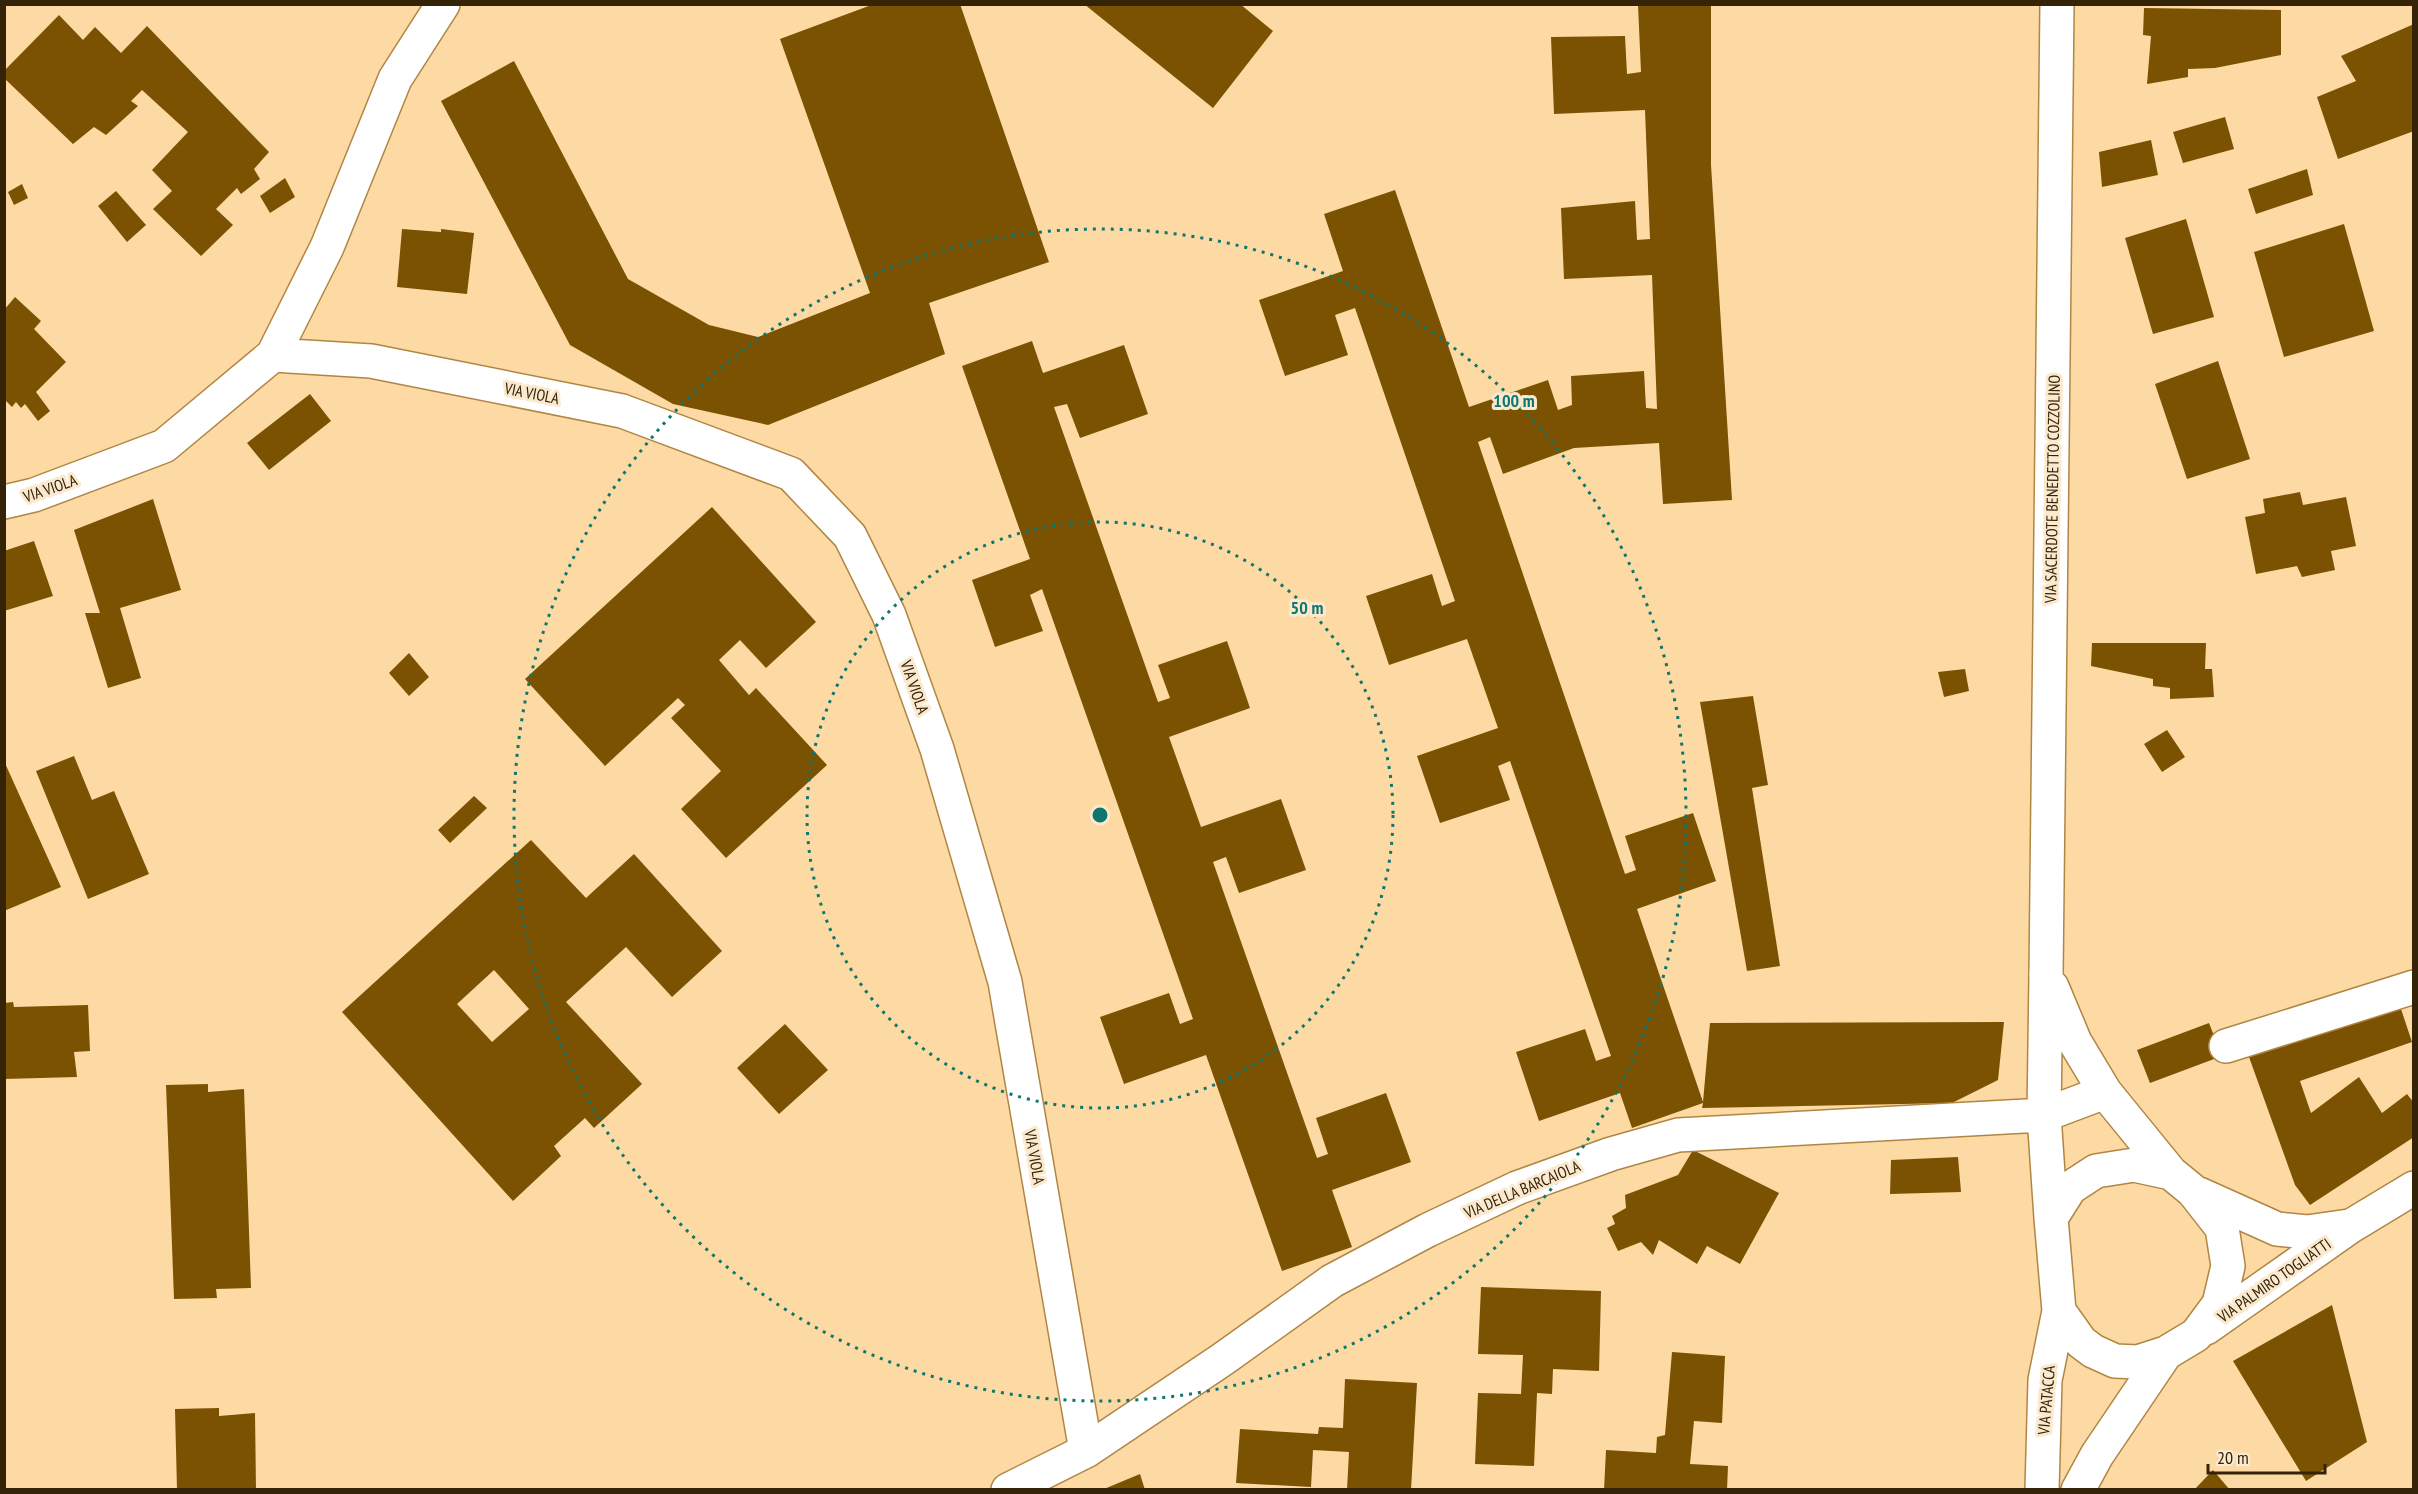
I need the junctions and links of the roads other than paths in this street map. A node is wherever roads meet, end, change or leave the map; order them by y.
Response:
1 (442, 4) edge
2 (2057, 4) edge
3 (273, 355) junction
4 (4, 502) edge
5 (2046, 974) junction
6 (2414, 987) edge
7 (2226, 1046) dead end
8 (2105, 1092) junction
9 (2044, 1115) junction
10 (2182, 1182) junction
11 (2414, 1188) edge
12 (2051, 1218) junction
13 (2351, 1226) junction
14 (2059, 1311) junction
15 (2196, 1335) junction
16 (2166, 1353) junction
17 (1086, 1451) junction
18 (1008, 1490) edge
19 (2042, 1490) edge
20 (2078, 1490) edge

1 - 3 street, VIA VIOLA
2 - 5 street, VIA SACERDOTE BENEDETTO COZZOLINO
3 - 4 street, VIA VIOLA
3 - 17 street, VIA VIOLA
5 - 8 street, VIA SACERDOTE BENEDETTO COZZOLINO
5 - 9 street, VIA SACERDOTE BENEDETTO COZZOLINO
6 - 7 street
8 - 9 street, VIA DELLA BARCAIOLA
8 - 10 street, VIA SACERDOTE BENEDETTO COZZOLINO
9 - 12 street, VIA SACERDOTE BENEDETTO COZZOLINO
9 - 17 street, VIA DELLA BARCAIOLA
10 - 12 street
10 - 13 street, VIA PALMIRO TOGLIATTI
10 - 15 street
11 - 13 street, VIA PALMIRO TOGLIATTI
12 - 14 street
13 - 15 street, VIA PALMIRO TOGLIATTI
14 - 16 street
14 - 19 street, VIA PATACCA
15 - 16 street
16 - 20 street
17 - 18 street, VIA DELLA BARCAIOLA

